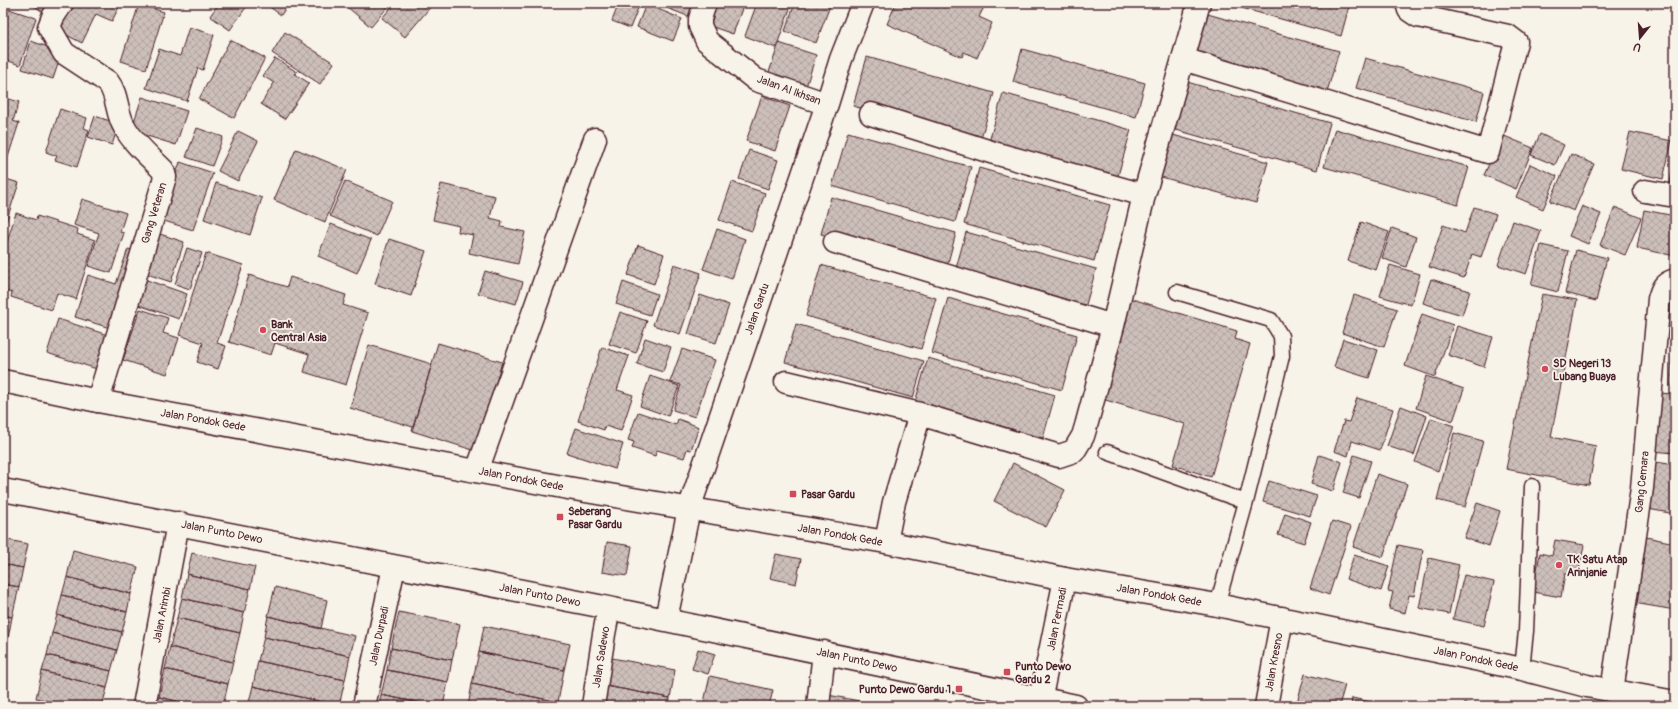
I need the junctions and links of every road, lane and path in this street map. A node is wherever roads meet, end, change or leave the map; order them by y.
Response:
1 (705, 3) edge
2 (862, 3) edge
3 (1199, 3) edge
4 (1407, 3) edge
5 (57, 10) edge
6 (1183, 59) junction
7 (827, 104) junction
8 (870, 114) dead end
9 (595, 139) dead end
10 (1645, 191) dead end
11 (1144, 195) junction
12 (1675, 196) edge
13 (835, 242) dead end
14 (1675, 280) edge
15 (1177, 292) dead end
16 (1113, 326) junction
17 (3, 381) edge
18 (786, 382) dead end
19 (98, 401) junction
20 (920, 414) junction
21 (1107, 452) dead end
22 (477, 471) junction
23 (1532, 486) dead end
24 (3, 490) edge
25 (1246, 502) junction
26 (689, 509) junction
27 (178, 524) junction
28 (886, 542) junction
29 (394, 566) junction
30 (1065, 579) junction
31 (1217, 605) junction
32 (610, 608) junction
33 (1282, 618) junction
34 (666, 620) junction
35 (824, 652) junction
36 (1522, 669) junction
37 (1612, 690) junction
38 (1040, 702) edge
39 (1675, 702) edge
40 (144, 706) edge
41 (364, 706) edge
42 (593, 706) edge
43 (818, 706) edge
44 (1076, 706) edge
45 (1266, 706) edge

1 - 7 street, Jalan Al Ikhsan
2 - 7 street, Jalan Gardu
3 - 6 street
4 - 6 street
5 - 19 street, Gang Veteran
6 - 11 street
7 - 26 street, Jalan Gardu
8 - 11 street
9 - 22 street
10 - 12 street
11 - 16 street
13 - 16 street
14 - 37 street, Gang Cemara
15 - 25 lane
16 - 20 street
17 - 19 street, Jalan Pondok Gede
18 - 20 street
19 - 22 street, Jalan Pondok Gede
20 - 28 street
21 - 25 lane
22 - 26 street, Jalan Pondok Gede
23 - 36 lane
24 - 27 street, Jalan Punto Dewo
25 - 31 lane
26 - 28 street, Jalan Pondok Gede
26 - 34 street, Jalan Gardu
27 - 29 street, Jalan Punto Dewo
27 - 40 street, Jalan Arimbi
28 - 30 street, Jalan Pondok Gede
29 - 32 street, Jalan Punto Dewo
29 - 41 street, Jalan Durpadi
30 - 31 street, Jalan Pondok Gede
30 - 38 street, Jalan Permadi
31 - 33 street, Jalan Pondok Gede
32 - 34 street, Jalan Punto Dewo
32 - 42 street, Jalan Sadewo
33 - 36 street, Jalan Pondok Gede
33 - 45 street, Jalan Kresno
34 - 35 street, Jalan Punto Dewo
35 - 38 street, Jalan Punto Dewo
35 - 43 street
36 - 37 street, Jalan Pondok Gede
37 - 39 street, Jalan Pondok Gede
38 - 44 street, Jalan Punto Dewo

